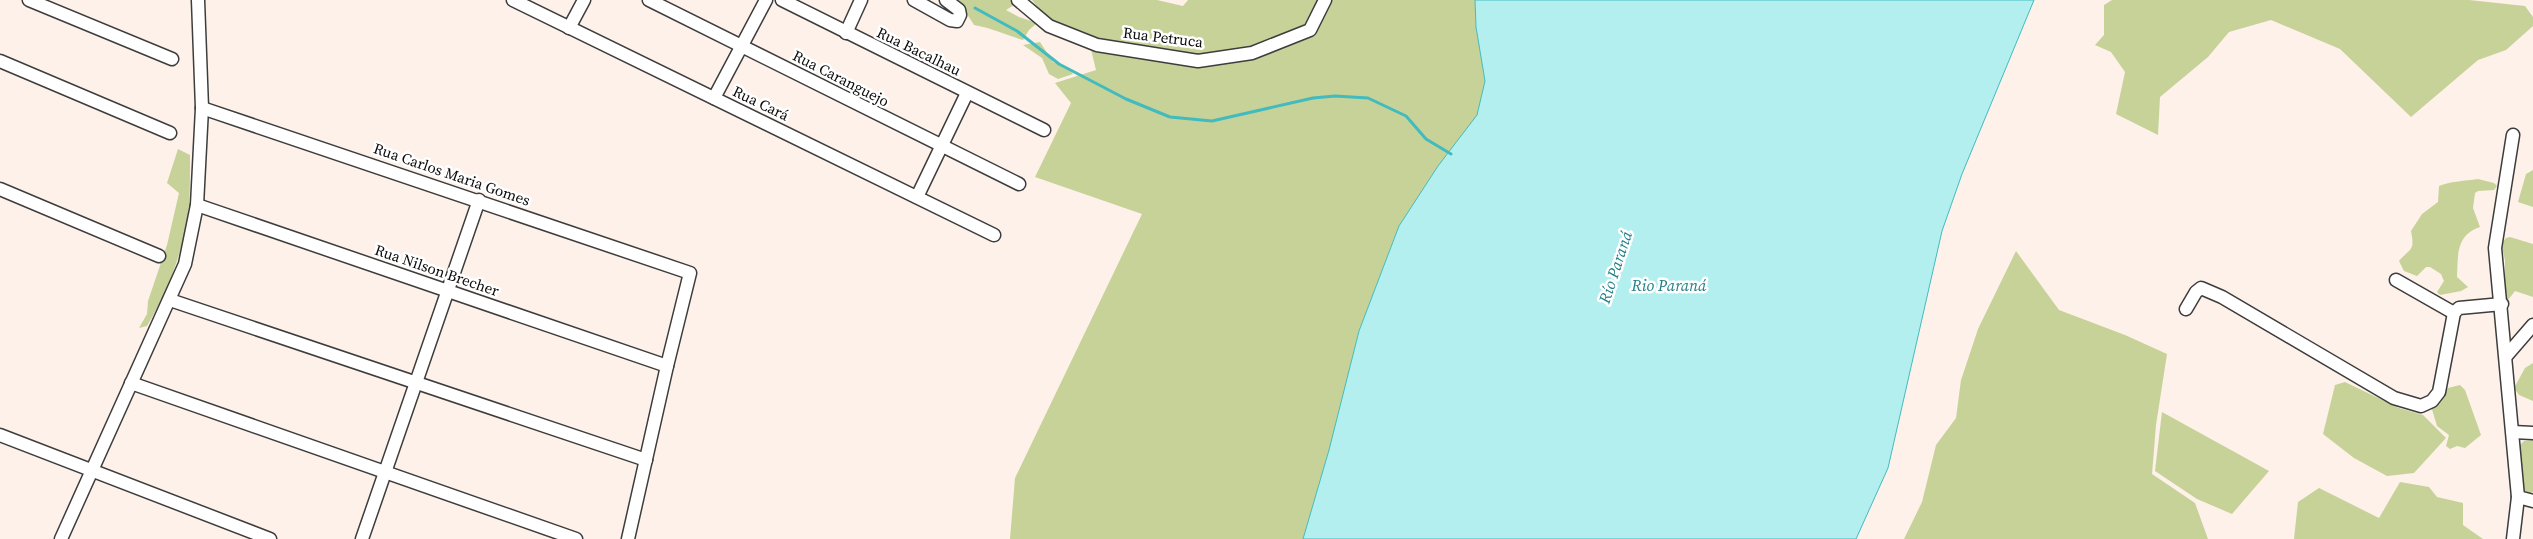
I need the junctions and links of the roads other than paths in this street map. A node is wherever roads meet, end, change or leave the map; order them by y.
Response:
1 (29, 0) edge
2 (198, 0) edge
3 (514, 0) edge
4 (584, 0) edge
5 (649, 0) edge
6 (766, 0) edge
7 (782, 0) edge
8 (861, 0) edge
9 (914, 0) edge
10 (946, 0) edge
11 (1018, 0) edge
12 (1325, 0) edge
13 (570, 28) junction
14 (846, 33) junction
15 (741, 45) junction
16 (172, 59) dead end
17 (0, 61) edge
18 (967, 93) junction
19 (714, 98) junction
20 (202, 108) junction
21 (1044, 130) dead end
22 (170, 132) dead end
23 (2513, 135) dead end
24 (941, 146) junction
25 (1019, 184) dead end
26 (0, 190) edge
27 (917, 197) junction
28 (479, 200) junction
29 (197, 205) junction
30 (994, 235) dead end
31 (159, 256) dead end
32 (2396, 280) dead end
33 (447, 291) junction
34 (170, 300) junction
35 (2502, 304) junction
36 (2186, 309) dead end
37 (2454, 313) junction
38 (2532, 328) edge
39 (2507, 355) junction
40 (667, 366) junction
41 (416, 382) junction
42 (130, 383) junction
43 (2513, 432) junction
44 (2533, 433) edge
45 (0, 435) edge
46 (646, 460) junction
47 (91, 471) junction
48 (384, 472) junction
49 (2518, 497) junction
50 (2533, 501) edge
51 (61, 539) edge
52 (270, 539) edge
53 (362, 539) edge
54 (576, 539) edge
55 (628, 539) edge
56 (2513, 539) edge

1 - 16 street
2 - 20 street
3 - 13 street, Rua Cará
4 - 13 street
5 - 15 street, Rua Caranguejo
6 - 15 street
7 - 14 street, Rua Bacalhau
8 - 14 street
9 - 10 street
11 - 12 street, Rua Petruca
13 - 19 street, Rua Cará
14 - 18 street, Rua Bacalhau
15 - 19 street
15 - 24 street, Rua Caranguejo
17 - 22 street
18 - 21 street, Rua Bacalhau
18 - 24 street
19 - 27 street, Rua Cará
20 - 28 street, Rua Carlos Maria Gomes
20 - 29 street
23 - 35 street
24 - 25 street, Rua Caranguejo
24 - 27 street
26 - 31 street
27 - 30 street, Rua Cará
28 - 33 street
28 - 40 street, Rua Carlos Maria Gomes
29 - 33 street, Rua Nilson Brecher
29 - 34 street
32 - 37 street
33 - 40 street, Rua Nilson Brecher
33 - 41 street
34 - 41 street
34 - 42 street
35 - 37 street
35 - 39 street
36 - 37 street
38 - 39 street
39 - 43 street
40 - 46 street
41 - 46 street
41 - 48 street
42 - 47 street
42 - 48 street
43 - 44 street
43 - 49 street
45 - 47 street
46 - 55 street
47 - 51 street
47 - 52 street
48 - 53 street
48 - 54 street
49 - 50 street
49 - 56 street

